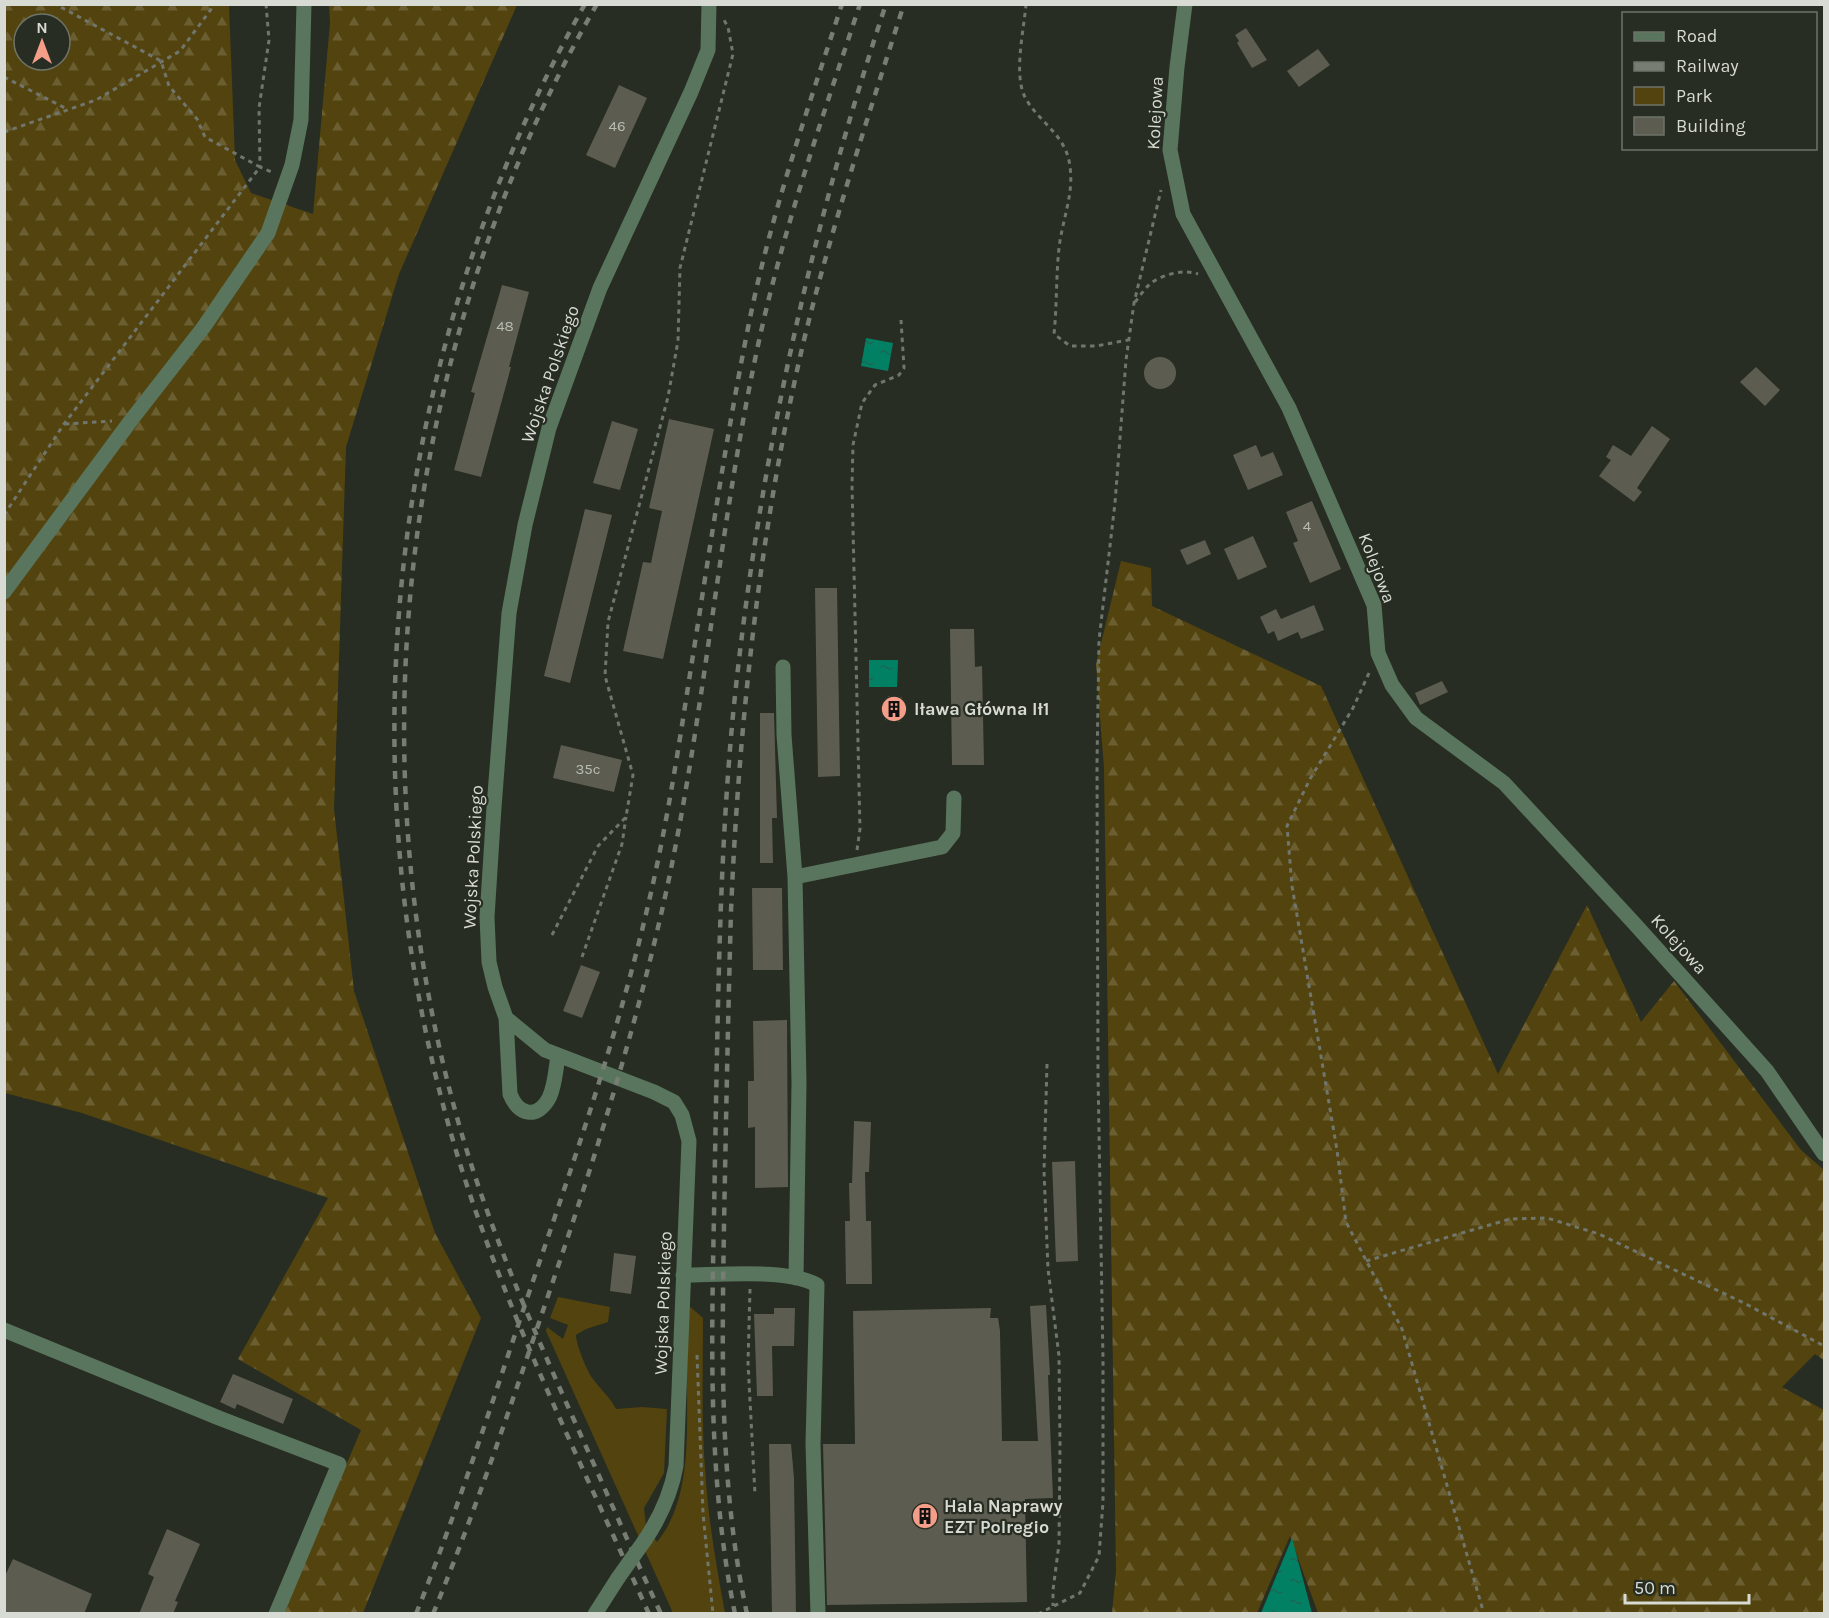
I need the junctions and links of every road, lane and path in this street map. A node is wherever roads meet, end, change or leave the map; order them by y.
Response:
1 (55, 4) edge
2 (215, 4) edge
3 (266, 4) edge
4 (304, 4) edge
5 (1026, 4) edge
6 (1185, 4) edge
7 (714, 8) edge
8 (161, 61) junction
9 (4, 77) edge
10 (69, 109) junction
11 (4, 132) edge
12 (260, 167) junction
13 (287, 178) junction
14 (1162, 185) dead end
15 (1222, 282) junction
16 (1134, 303) junction
17 (901, 320) dead end
18 (1128, 340) junction
19 (132, 419) junction
20 (64, 424) junction
21 (4, 515) edge
22 (4, 592) edge
23 (1378, 652) junction
24 (783, 667) dead end
25 (954, 798) dead end
26 (626, 817) junction
27 (855, 865) junction
28 (795, 877) junction
29 (552, 935) dead end
30 (582, 957) dead end
31 (506, 1018) junction
32 (558, 1055) junction
33 (1047, 1064) dead end
34 (1824, 1154) edge
35 (1366, 1261) junction
36 (751, 1274) junction
37 (683, 1275) junction
38 (796, 1278) junction
39 (4, 1330) edge
40 (1824, 1346) edge
41 (696, 1347) dead end
42 (755, 1494) dead end
43 (1053, 1606) junction
44 (276, 1614) edge
45 (595, 1614) edge
46 (713, 1614) edge
47 (818, 1614) edge
48 (1038, 1614) edge
49 (1484, 1614) edge

1 - 8 path
2 - 8 path
3 - 12 path
4 - 13 street
5 - 18 path
6 - 15 street, Kolejowa
7 - 26 path
7 - 31 street, Wojska Polskiego
8 - 10 path
8 - 12 path
9 - 10 path
10 - 11 path
12 - 13 path
12 - 20 path
13 - 19 street
14 - 16 path
15 - 16 path
15 - 23 street, Kolejowa
16 - 18 path
17 - 27 path
18 - 43 path
19 - 20 path
19 - 22 street
20 - 21 path
23 - 34 street, Kolejowa
23 - 35 path
24 - 28 street
25 - 27 street
26 - 29 path
26 - 30 path
27 - 28 street
28 - 38 street
31 - 32 street, Wojska Polskiego
31 - 32 street
32 - 37 street, Wojska Polskiego
33 - 43 path
35 - 40 path
35 - 49 path
36 - 37 street
36 - 38 street
36 - 42 path
37 - 45 street, Wojska Polskiego, bridge
38 - 47 street
39 - 44 street
41 - 46 path
43 - 48 path

